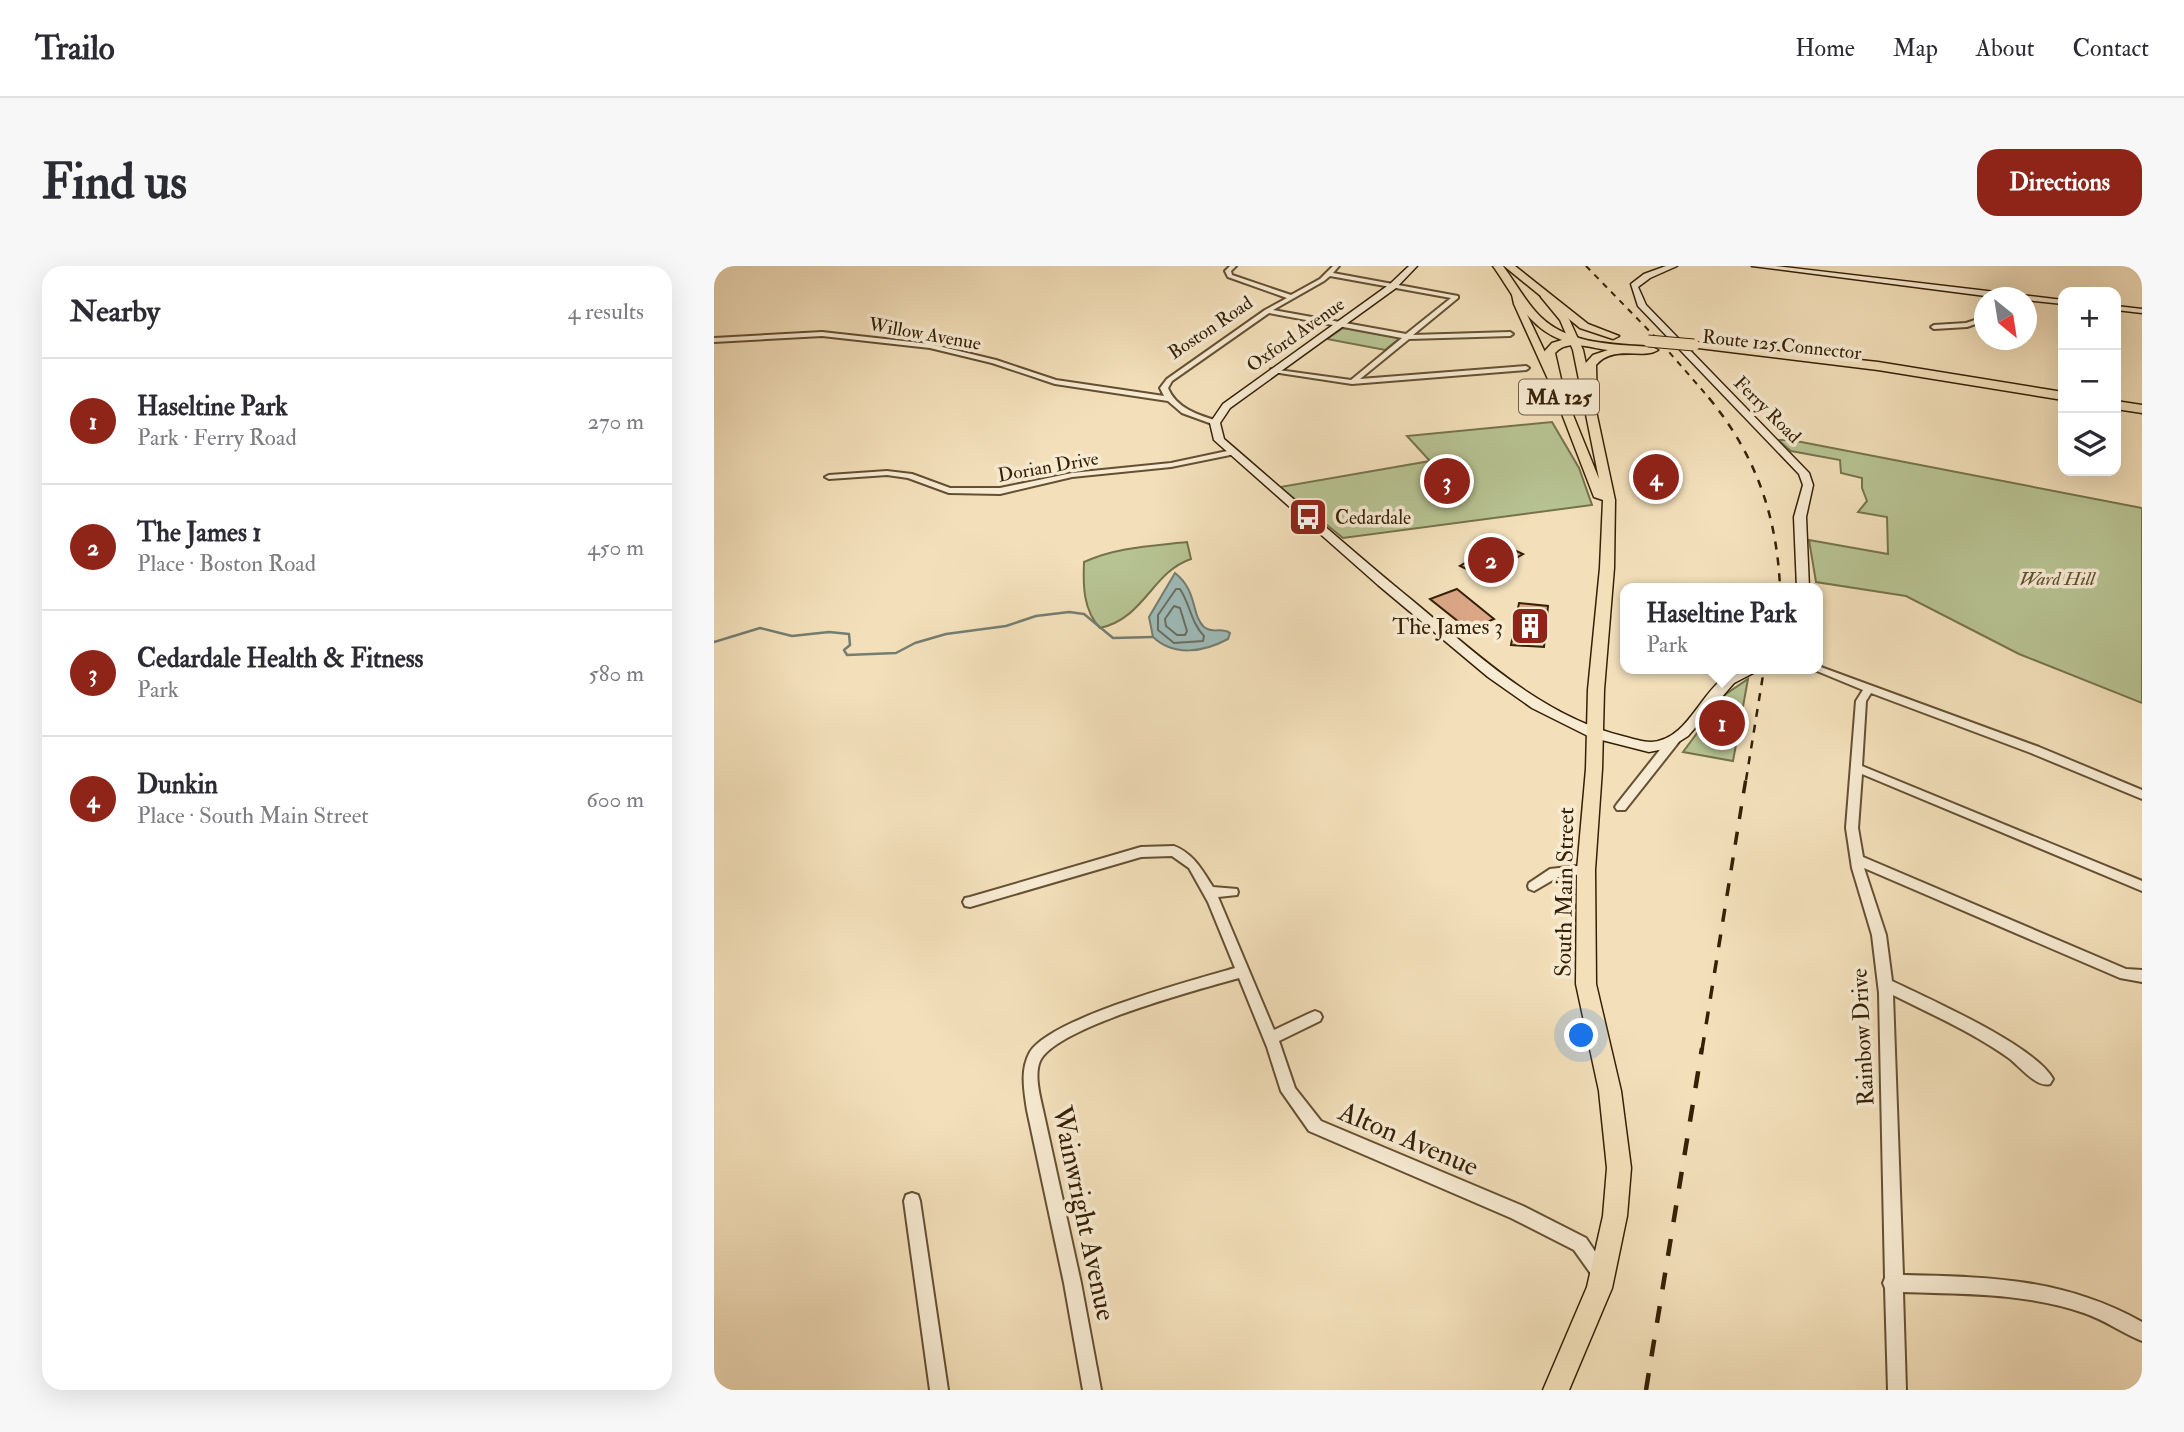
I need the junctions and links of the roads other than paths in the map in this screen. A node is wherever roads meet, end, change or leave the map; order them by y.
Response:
1 (1233, 266) edge
2 (1336, 266) edge
3 (1413, 266) edge
4 (1498, 266) edge
5 (1509, 266) edge
6 (1674, 266) edge
7 (1756, 266) edge
8 (1331, 274) junction
9 (1393, 286) junction
10 (1515, 290) junction
11 (1974, 293) edge
12 (1544, 295) junction
13 (1291, 296) junction
14 (2037, 299) edge
15 (2058, 301) edge
16 (2121, 309) edge
17 (2142, 311) edge
18 (1267, 312) junction
19 (1339, 324) junction
20 (1974, 324) edge
21 (1934, 327) dead end
22 (1510, 334) dead end
23 (1407, 337) junction
24 (714, 340) edge
25 (1574, 340) junction
26 (1628, 343) junction
27 (1695, 350) junction
28 (1525, 368) dead end
29 (1273, 370) junction
30 (1352, 383) junction
31 (1166, 386) junction
32 (1557, 388) junction
33 (1142, 394) junction
34 (2058, 395) edge
35 (1169, 399) junction
36 (2058, 404) edge
37 (2121, 406) edge
38 (1591, 407) junction
39 (2142, 410) edge
40 (2121, 415) edge
41 (2142, 419) edge
42 (1215, 424) junction
43 (1232, 452) junction
44 (829, 477) dead end
45 (1608, 508) junction
46 (1803, 583) edge
47 (1823, 671) edge
48 (1743, 674) edge
49 (1869, 688) junction
50 (1595, 734) junction
51 (1674, 740) junction
52 (1857, 768) junction
53 (2142, 795) edge
54 (1621, 807) dead end
55 (1856, 859) junction
56 (1586, 870) junction
57 (1534, 886) dead end
58 (2142, 886) edge
59 (1209, 892) junction
60 (1231, 892) dead end
61 (970, 902) dead end
62 (1241, 972) junction
63 (2142, 976) edge
64 (1884, 984) junction
65 (1315, 1017) dead end
66 (1270, 1039) junction
67 (2045, 1079) dead end
68 (912, 1201) dead end
69 (1602, 1275) junction
70 (1892, 1283) junction
71 (2142, 1332) edge
72 (939, 1390) edge
73 (1092, 1390) edge
74 (1556, 1390) edge
75 (1897, 1390) edge

1 - 13 street
2 - 8 street, Boston Road
3 - 9 street, Oxford Avenue
4 - 10 highway, MA 125
5 - 12 highway, South Main Street / MA 125
6 - 46 street, Ferry Road
7 - 11 street
8 - 9 street
8 - 13 street, Boston Road
9 - 19 street, Oxford Avenue
9 - 23 street
10 - 25 highway, Route 125 Connector
10 - 32 main road, MA 125
12 - 25 main road, South Main Street / MA 125
12 - 26 highway, Route 125 Connector
13 - 18 street, Boston Road
14 - 15 street
16 - 17 street
18 - 19 street
18 - 31 street, Boston Road
19 - 23 street
19 - 29 street, Oxford Avenue
20 - 21 street
22 - 23 street
23 - 30 street
24 - 33 street, Willow Avenue
25 - 26 highway, Route 125 Connector
25 - 32 highway
25 - 38 main road, South Main Street / MA 125
26 - 27 highway, Route 125 Connector
26 - 38 highway
27 - 34 highway, Route 125 Connector
27 - 36 highway, Route 125 Connector
28 - 30 street
29 - 30 street
29 - 42 street, Oxford Avenue
31 - 33 street
31 - 35 street, Boston Road
32 - 45 main road, MA 125
33 - 35 street, Willow Avenue
35 - 42 street
37 - 39 highway
38 - 45 main road, South Main Street / MA 125
40 - 41 highway
42 - 43 street
43 - 44 street, Dorian Drive
43 - 50 street
45 - 50 main road, South Main Street / MA 125
47 - 49 street
48 - 51 street
49 - 52 street, Rainbow Drive
49 - 53 street
50 - 51 street
50 - 56 main road, South Main Street / MA 125
51 - 54 street
52 - 55 street, Rainbow Drive
52 - 58 street
55 - 63 street
55 - 64 street, Rainbow Drive
56 - 57 street
56 - 69 main road, South Main Street / MA 125
59 - 60 street
59 - 61 street, Alton Avenue
59 - 62 street, Alton Avenue
62 - 66 street, Alton Avenue
62 - 73 street, Wainwright Avenue
64 - 67 street
64 - 70 street, Rainbow Drive
65 - 66 street
66 - 69 street, Alton Avenue
68 - 72 street
69 - 74 main road, South Main Street / MA 125
70 - 71 street
70 - 75 street, Rainbow Drive

